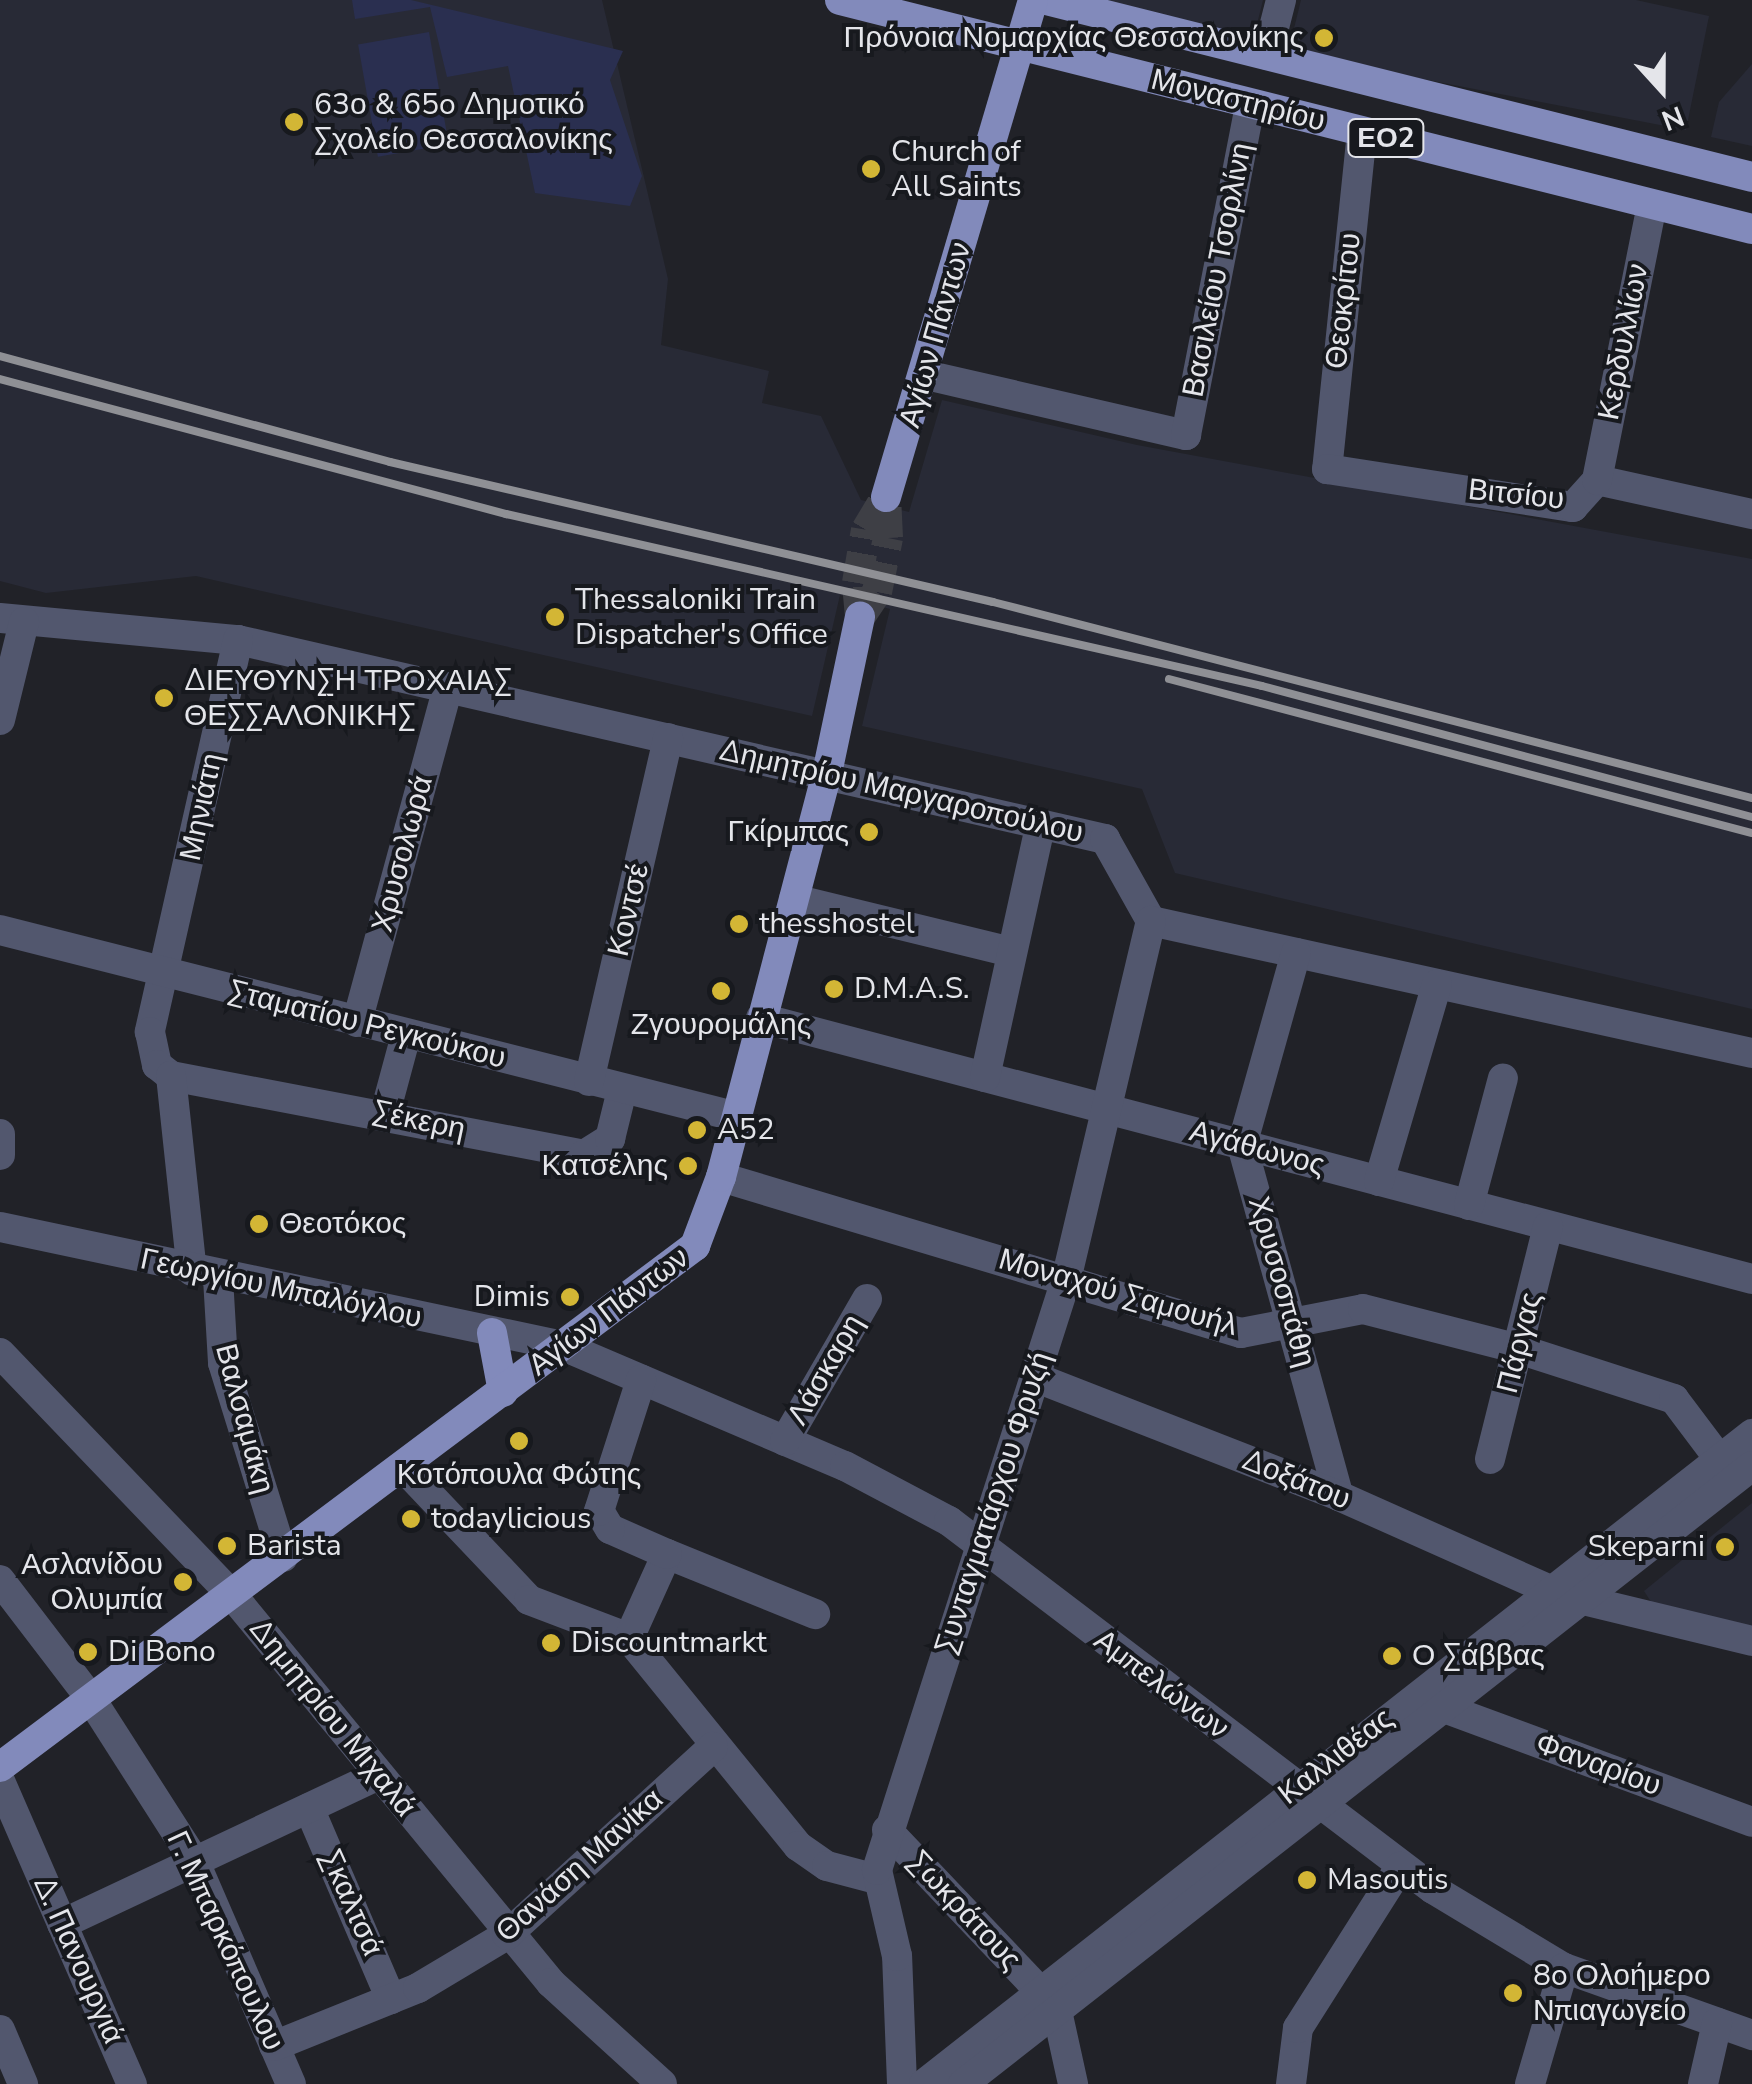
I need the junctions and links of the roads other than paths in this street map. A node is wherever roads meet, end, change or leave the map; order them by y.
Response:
1 (840, 0) edge
2 (1033, 0) edge
3 (1046, 0) edge
4 (1281, 0) edge
5 (1019, 47) junction
6 (1266, 55) junction
7 (1250, 104) junction
8 (1362, 132) junction
9 (1752, 177) edge
10 (1652, 204) junction
11 (1752, 230) edge
12 (926, 375) junction
13 (1327, 469) joint
14 (1597, 480) junction
15 (886, 498) dead end
16 (1752, 514) edge
17 (860, 617) tunnel mouth
18 (12, 620) edge
19 (238, 640) junction
20 (448, 687) junction
21 (0, 720) edge
22 (668, 738) junction
23 (826, 778) junction
24 (1040, 827) junction
25 (794, 899) junction
26 (1151, 921) junction
27 (0, 930) edge
28 (1012, 952) junction
29 (1296, 952) junction
30 (166, 974) junction
31 (1437, 984) junction
32 (761, 1018) junction
33 (357, 1022) junction
34 (406, 1035) junction
35 (1752, 1053) edge
36 (171, 1076) junction
37 (985, 1077) junction
38 (1504, 1078) dead end
39 (589, 1081) junction
40 (622, 1090) junction
41 (1104, 1109) junction
42 (385, 1113) junction
43 (734, 1116) junction
44 (0, 1134) edge
45 (1242, 1145) junction
46 (0, 1156) edge
47 (721, 1176) junction
48 (1379, 1181) junction
49 (1469, 1204) junction
50 (0, 1226) edge
51 (1548, 1226) junction
52 (205, 1274) junction
53 (1752, 1279) edge
54 (1066, 1280) junction
55 (867, 1299) dead end
56 (1294, 1324) junction
57 (492, 1333) junction
58 (563, 1346) junction
59 (1519, 1349) junction
60 (0, 1353) edge
61 (1037, 1378) junction
62 (640, 1380) junction
63 (503, 1392) junction
64 (1752, 1434) edge
65 (784, 1441) junction
66 (1490, 1459) dead end
67 (1720, 1460) junction
68 (1752, 1466) edge
69 (403, 1467) junction
70 (1338, 1496) junction
71 (978, 1548) junction
72 (667, 1554) junction
73 (283, 1557) junction
74 (0, 1580) edge
75 (1552, 1591) junction
76 (232, 1595) junction
77 (1583, 1600) junction
78 (815, 1614) dead end
79 (629, 1638) junction
80 (1752, 1640) edge
81 (91, 1699) junction
82 (1444, 1708) junction
83 (713, 1746) junction
84 (0, 1767) edge
85 (379, 1776) junction
86 (0, 1781) edge
87 (1308, 1796) junction
88 (309, 1808) junction
89 (1752, 1822) edge
90 (888, 1830) junction
91 (194, 1860) junction
92 (1400, 1867) junction
93 (876, 1878) junction
94 (62, 1924) junction
95 (508, 1935) junction
96 (1564, 1968) junction
97 (391, 1999) junction
98 (1049, 2001) junction
99 (1716, 2023) junction
100 (0, 2030) edge
101 (1752, 2036) edge
102 (274, 2046) junction
103 (22, 2084) edge
104 (132, 2084) edge
105 (290, 2084) edge
106 (662, 2084) edge
107 (902, 2084) edge
108 (924, 2084) edge
109 (963, 2084) edge
110 (1072, 2084) edge
111 (1291, 2084) edge
112 (1530, 2084) edge
113 (1703, 2084) edge

1 - 5 main road, Μοναστηρίου / ΕΟ2
2 - 5 main road, Αγίων Πάντων
3 - 6 main road, Μοναστηρίου / ΕΟ2
4 - 6 street
5 - 7 main road, Μοναστηρίου / ΕΟ2
5 - 12 main road, Αγίων Πάντων
6 - 9 main road, Μοναστηρίου / ΕΟ2
7 - 8 main road, Μοναστηρίου / ΕΟ2
7 - 12 street, Βασιλείου Τσορλίνη
8 - 10 main road, Μοναστηρίου / ΕΟ2
8 - 13 street, Θεοκρίτου
10 - 11 main road, Μοναστηρίου / ΕΟ2
10 - 14 street, Κερδυλλίων
12 - 15 main road, Αγίων Πάντων
13 - 14 street, Βιτσίου
14 - 16 street, Βιτσίου
17 - 23 main road, Αγίων Πάντων
18 - 19 street, Δημητρίου Μαργαροπούλου
18 - 21 street
19 - 20 street, Δημητρίου Μαργαροπούλου
19 - 30 street, Μηνιάτη
20 - 22 street, Δημητρίου Μαργαροπούλου
20 - 33 street, Χρυσολωρά
22 - 23 street, Δημητρίου Μαργαροπούλου
22 - 39 street, Κοντσέ
23 - 24 street, Δημητρίου Μαργαροπούλου
23 - 25 main road, Αγίων Πάντων
24 - 26 street, Δημητρίου Μαργαροπούλου
24 - 28 street
25 - 28 street
25 - 32 main road, Αγίων Πάντων
26 - 29 street
26 - 41 street, Συνταγματάρχου Φρυζή
27 - 30 street, Σταματίου Ρεγκούκου
28 - 37 street
29 - 31 street
29 - 45 street
30 - 33 street, Σταματίου Ρεγκούκου
30 - 36 street
31 - 35 street
31 - 48 street
32 - 37 street, Αγάθωνος
32 - 43 main road, Αγίων Πάντων
33 - 34 street, Σταματίου Ρεγκούκου
34 - 39 street, Σταματίου Ρεγκούκου
34 - 42 street
36 - 42 street, Σέκερη
36 - 52 street
37 - 41 street, Αγάθωνος
38 - 49 street
39 - 40 street, Σταματίου Ρεγκούκου
40 - 42 street, Σέκερη
40 - 43 street, Σταματίου Ρεγκούκου
41 - 45 street, Αγάθωνος
41 - 54 street, Συνταγματάρχου Φρυζή
43 - 47 main road, Αγίων Πάντων
44 - 46 street
45 - 48 street, Αγάθωνος
45 - 56 street, Χρυσοσπάθη
47 - 54 street, Μοναχού Σαμουήλ
47 - 58 main road, Αγίων Πάντων
48 - 49 street, Αγάθωνος
49 - 51 street, Αγάθωνος
50 - 52 street, Γεωργίου Μπαλόγλου
51 - 53 street, Αγάθωνος
51 - 59 street, Πάργας
52 - 57 street, Γεωργίου Μπαλόγλου
52 - 73 street, Βαλσαμάκη
54 - 56 street, Μοναχού Σαμουήλ
54 - 61 street, Συνταγματάρχου Φρυζή
55 - 65 street, Λάσκαρη
56 - 59 street, Μοναχού Σαμουήλ
56 - 70 street, Χρυσοσπάθη
57 - 58 street, Γεωργίου Μπαλόγλου
57 - 63 main road
58 - 62 street, Αμπελώνων
58 - 63 main road, Αγίων Πάντων
59 - 66 street, Πάργας
59 - 67 street, Μοναχού Σαμουήλ
60 - 76 street, Δημητρίου Μιχαλά
61 - 70 street, Δοξάτου
61 - 71 street, Συνταγματάρχου Φρυζή
62 - 65 street, Αμπελώνων
62 - 72 street
63 - 69 main road, Αγίων Πάντων
64 - 67 street, Καλλιθέας
65 - 71 street, Αμπελώνων
67 - 75 street, Καλλιθέας
68 - 77 street, Καλλιθέας
69 - 73 main road, Αγίων Πάντων
69 - 79 street
70 - 75 street, Δοξάτου
71 - 87 street, Αμπελώνων
71 - 90 street, Συνταγματάρχου Φρυζή
72 - 78 street
72 - 79 street
73 - 76 main road, Αγίων Πάντων
74 - 81 street, Γ. Μπαρκόπουλου
75 - 87 street, Καλλιθέας
76 - 81 main road, Αγίων Πάντων
76 - 85 street, Δημητρίου Μιχαλά
77 - 80 street
77 - 82 street, Καλλιθέας
79 - 83 street
81 - 84 main road, Αγίων Πάντων
81 - 91 street, Γ. Μπαρκόπουλου
82 - 87 street, Καλλιθέας
82 - 89 street, Φαναρίου
83 - 93 street
83 - 95 street, Θανάση Μανίκα
85 - 88 street
85 - 95 street, Δημητρίου Μιχαλά
86 - 94 street, Δ. Πανουργιά
87 - 92 street, Αμπελώνων
87 - 98 street, Καλλιθέας
88 - 91 street
88 - 97 street, Σκαλτσά
90 - 93 street, Συνταγματάρχου Φρυζή
90 - 98 street, Σωκράτους
91 - 94 street
91 - 102 street, Γ. Μπαρκόπουλου
92 - 96 street, Αμπελώνων
92 - 111 street
93 - 107 street, Συνταγματάρχου Φρυζή
94 - 104 street, Δ. Πανουργιά
95 - 97 street, Θανάση Μανίκα
95 - 106 street, Δημητρίου Μιχαλά
96 - 99 street, Αμπελώνων
96 - 112 street
97 - 102 street, Θανάση Μανίκα
98 - 108 street, Καλλιθέας
98 - 109 street, Καλλιθέας
98 - 110 street
99 - 101 street, Αμπελώνων
99 - 113 street
100 - 103 street
102 - 105 street, Γ. Μπαρκόπουλου

